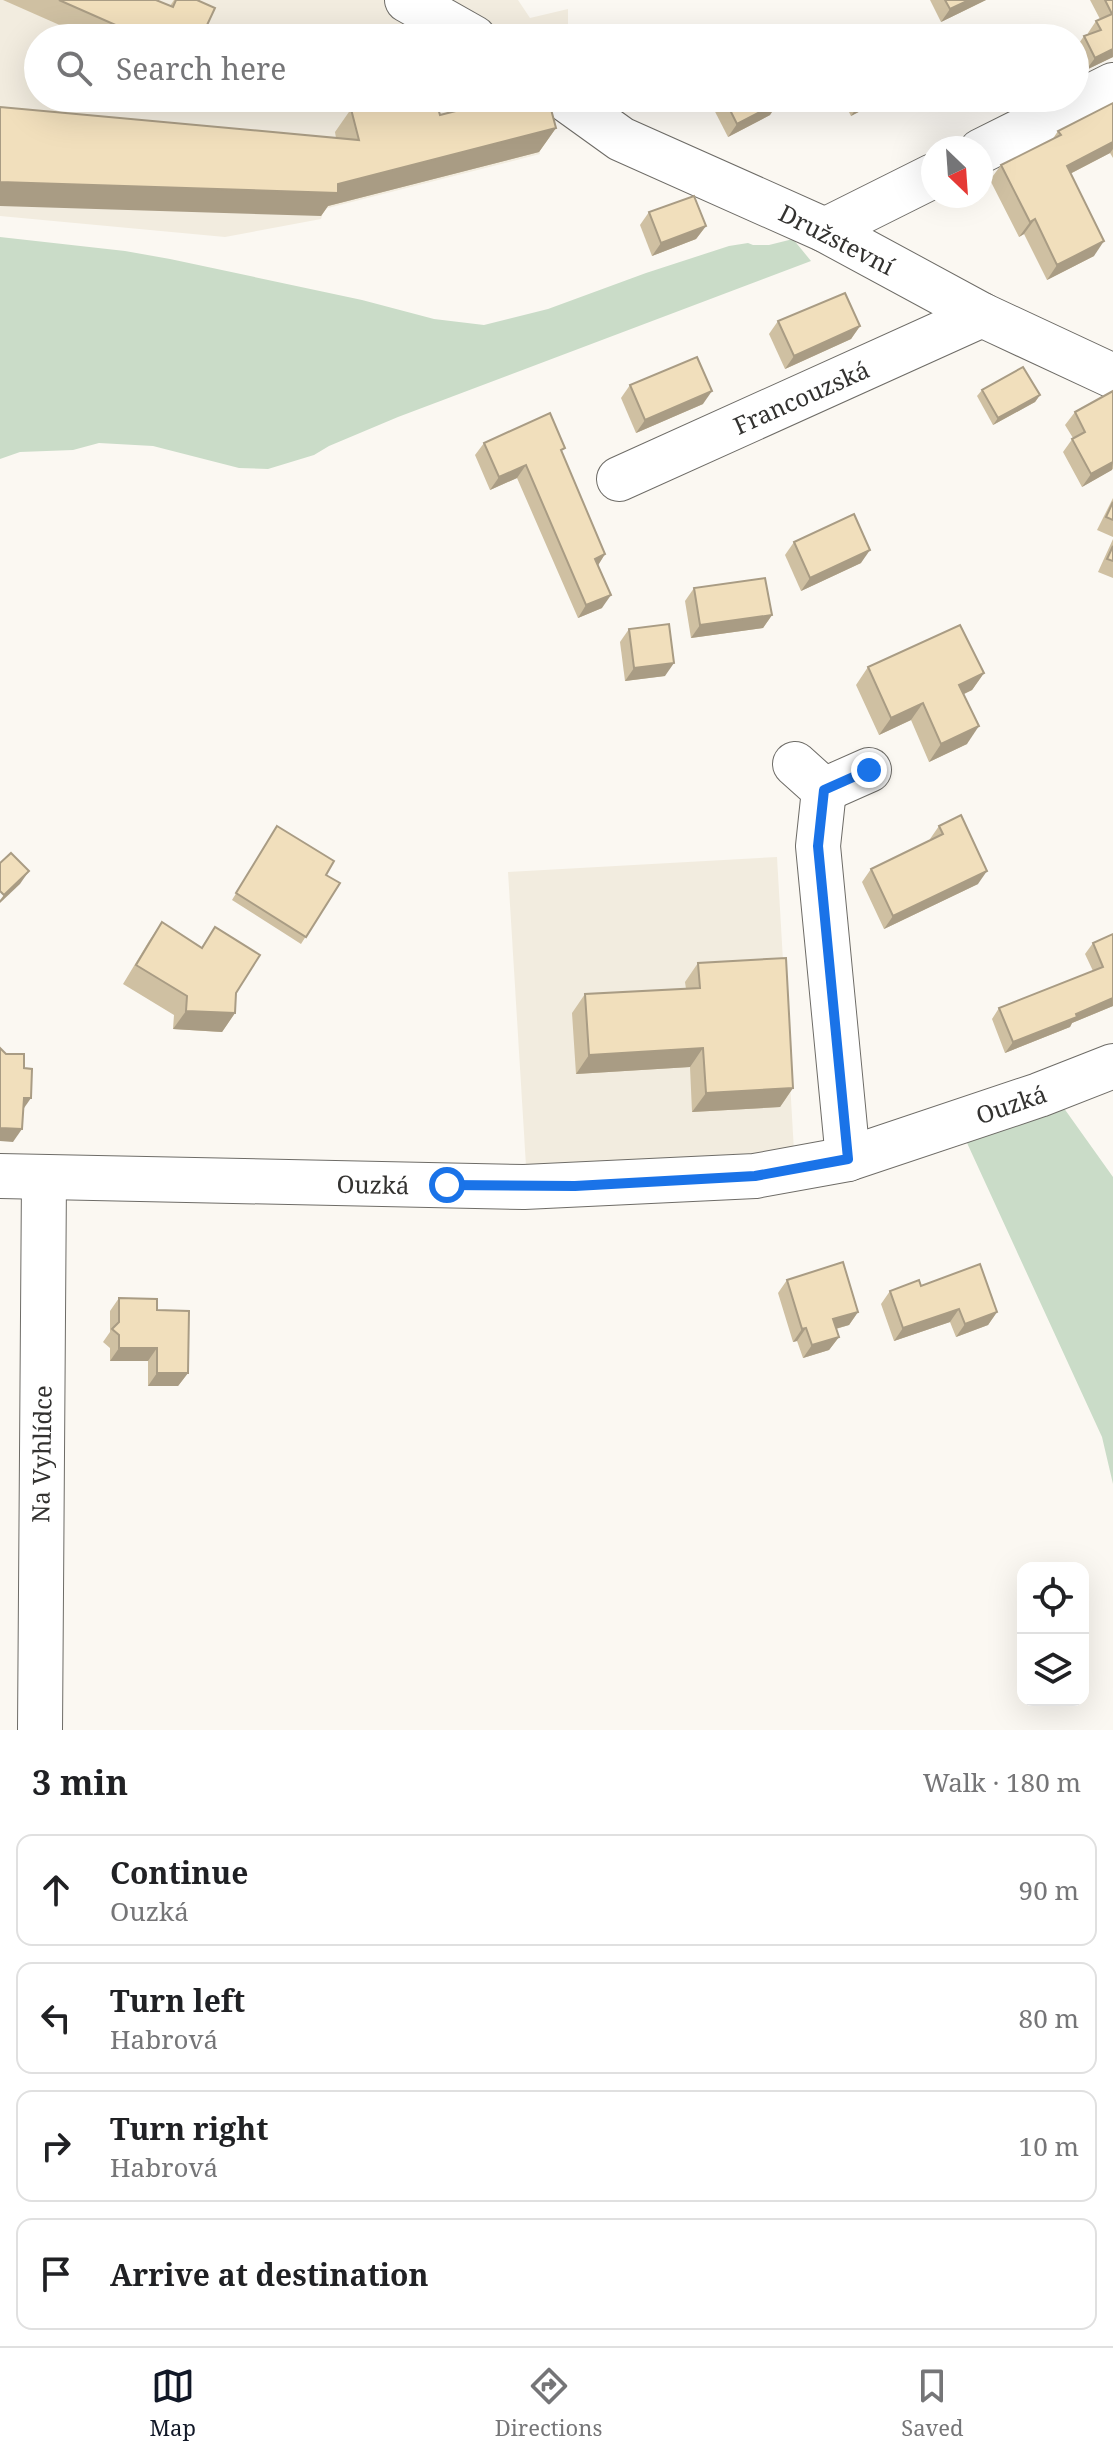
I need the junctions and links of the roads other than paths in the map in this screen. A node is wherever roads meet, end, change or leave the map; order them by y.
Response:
1 (407, 0) edge
2 (449, 24) edge
3 (1113, 85) edge
4 (1089, 97) edge
5 (583, 112) edge
6 (1059, 112) edge
7 (993, 145) edge
8 (921, 182) edge
9 (825, 230) junction
10 (982, 315) junction
11 (1113, 376) edge
12 (619, 479) dead end
13 (869, 770) dead end
14 (1113, 1066) edge
15 (848, 1159) junction
16 (0, 1176) edge
17 (44, 1178) junction
18 (40, 1730) edge

1 - 2 street
3 - 4 street
5 - 9 street, Družstevní
6 - 7 street
8 - 9 street
9 - 10 street, Družstevní
10 - 11 street, Družstevní
10 - 12 street, Francouzská
13 - 15 street
14 - 15 street, Ouzká
15 - 17 street, Ouzká
16 - 17 street, Ouzká
17 - 18 street, Na Vyhlídce

